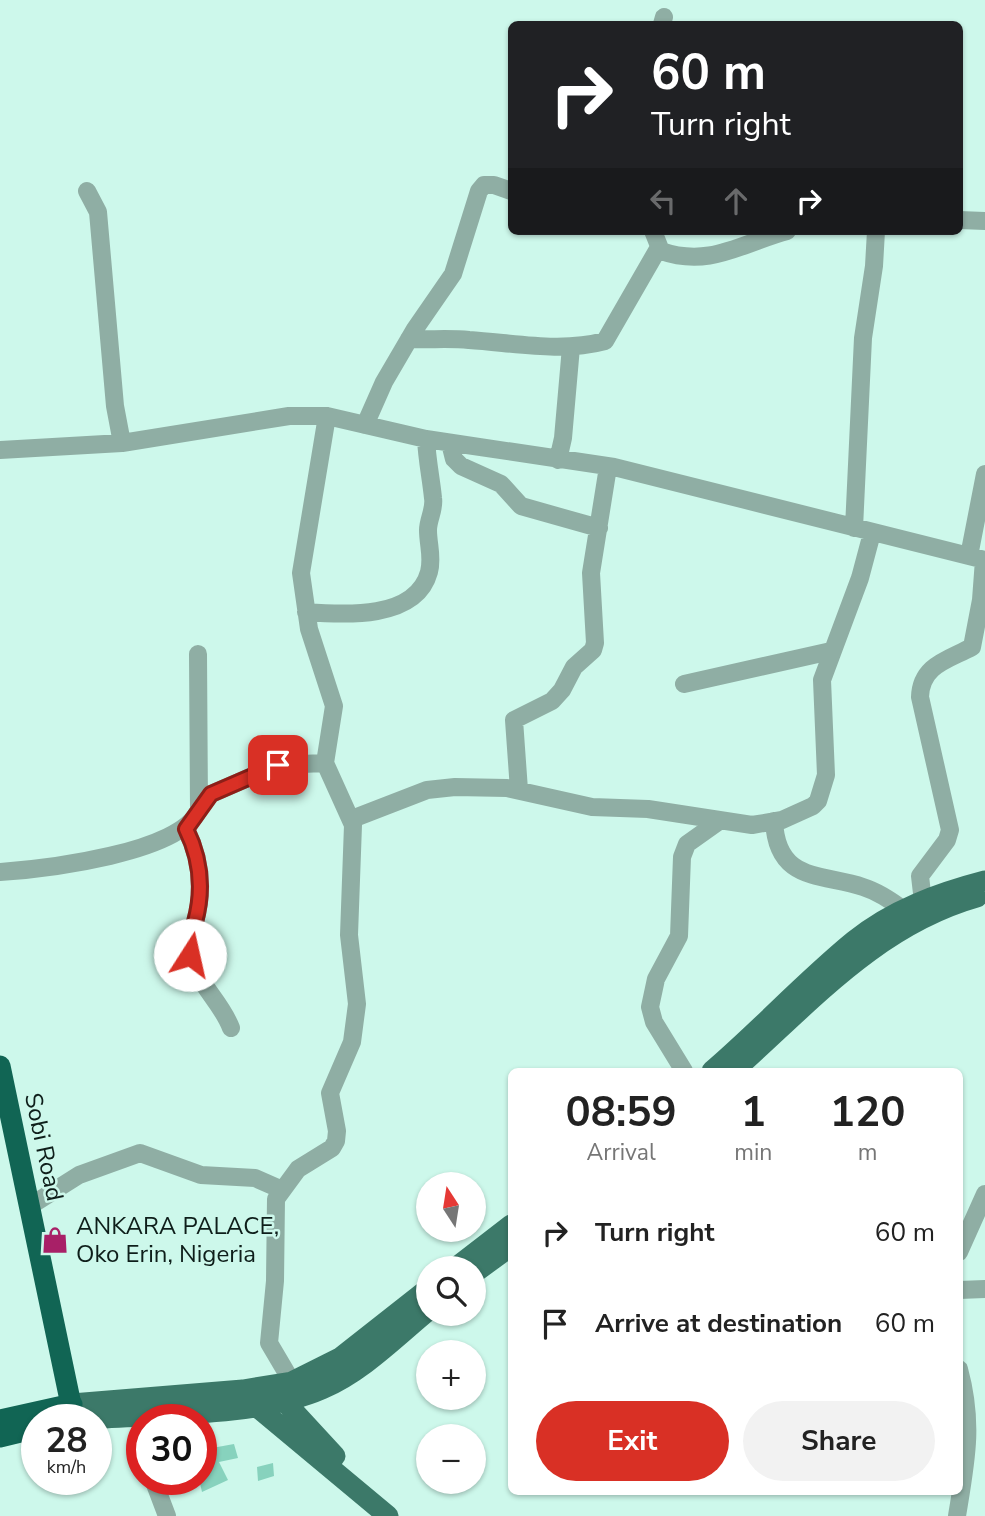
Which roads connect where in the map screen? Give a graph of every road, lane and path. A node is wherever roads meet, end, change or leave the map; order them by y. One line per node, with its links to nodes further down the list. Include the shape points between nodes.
1 (508, 190): 8 (street, via 484,185 479,191 453,274)
2 (87, 191): 13 (street, via 99,212)
3 (963, 220): 4 (street)
4 (985, 221)
5 (776, 235): 7 (street, via 726,254 671,255)
6 (876, 235): 20 (street, via 863,338)
7 (655, 240): 9 (street, via 612,333 605,341)
8 (409, 339): 9 (street); 11 (street)
9 (571, 347): 16 (street)
10 (327, 416): 11 (street); 13 (street, via 289,416); 23 (street, via 301,573)
11 (365, 425): 12 (street)
12 (426, 439): 14 (street); 23 (street, via 433,505 427,528 432,555 422,588 405,604 366,612)
13 (122, 443): 15 (street)
14 (450, 443): 16 (street); 19 (street, via 461,466 501,484 522,506)
15 (0, 450)
16 (558, 460): 17 (street)
17 (608, 467): 19 (street); 20 (street)
18 (985, 474): 22 (street)
19 (599, 528): 28 (street, via 591,573 593,650 574,667 552,701 514,720)
20 (854, 528): 21 (street)
21 (872, 533): 22 (street); 24 (street)
22 (979, 559): 37 (street, via 982,600 972,647 933,666 920,685 950,830 920,876)
23 (306, 612): 27 (street, via 334,706)
24 (831, 651): 26 (street); 31 (street, via 822,680 823,788 813,806)
25 (198, 654): 29 (street)
26 (684, 684)
27 (325, 763): 29 (street, via 278,765 211,794); 30 (street)
28 (519, 790): 30 (street, via 427,790); 32 (street, via 592,807 648,809)
29 (199, 809): 33 (street)
30 (352, 819): 43 (street, via 355,843 349,935 357,1021 330,1093 336,1141 298,1169)
31 (774, 821): 32 (street, via 752,825); 37 (street, via 778,845 800,872 861,886)
32 (718, 822): 40 (street, via 687,844 682,858 679,936 656,979 650,1007)
33 (186, 829): 34 (street, via 66,866); 38 (street, via 200,867 190,955)
34 (0, 872)
35 (985, 881): 37 (main road, via 940,893)
36 (985, 895): 42 (main road, via 909,923 875,945)
37 (914, 906): 41 (main road, via 856,940)
38 (231, 1028)
39 (0, 1066): 45 (highway, Sobi Road)
40 (682, 1068)
41 (715, 1068)
42 (737, 1068)
43 (281, 1189): 45 (street, via 255,1178 201,1175 141,1153 79,1175); 56 (street, via 276,1199 269,1343)
44 (985, 1194): 47 (street)
45 (30, 1206): 58 (highway, Sobi Road)
46 (508, 1227): 49 (main road)
47 (963, 1243)
48 (508, 1248): 50 (main road)
49 (471, 1256)
50 (486, 1264)
51 (985, 1289): 52 (street)
52 (963, 1290)
53 (416, 1298): 56 (main road, via 340,1358)
54 (416, 1321): 56 (main road, via 360,1367 323,1389)
55 (963, 1387): 65 (street, via 969,1441)
56 (282, 1391): 57 (main road); 70 (main road, via 361,1481)
57 (248, 1399): 59 (main road); 60 (main road); 69 (main road)
58 (75, 1404)
59 (217, 1405)
60 (112, 1411)
61 (21, 1418): 62 (highway)
62 (0, 1420)
63 (21, 1432): 64 (highway)
64 (0, 1437)
65 (963, 1478)
66 (159, 1495): 68 (street)
67 (960, 1495): 71 (street)
68 (167, 1516)
69 (388, 1516)
70 (406, 1516)
71 (957, 1516)

